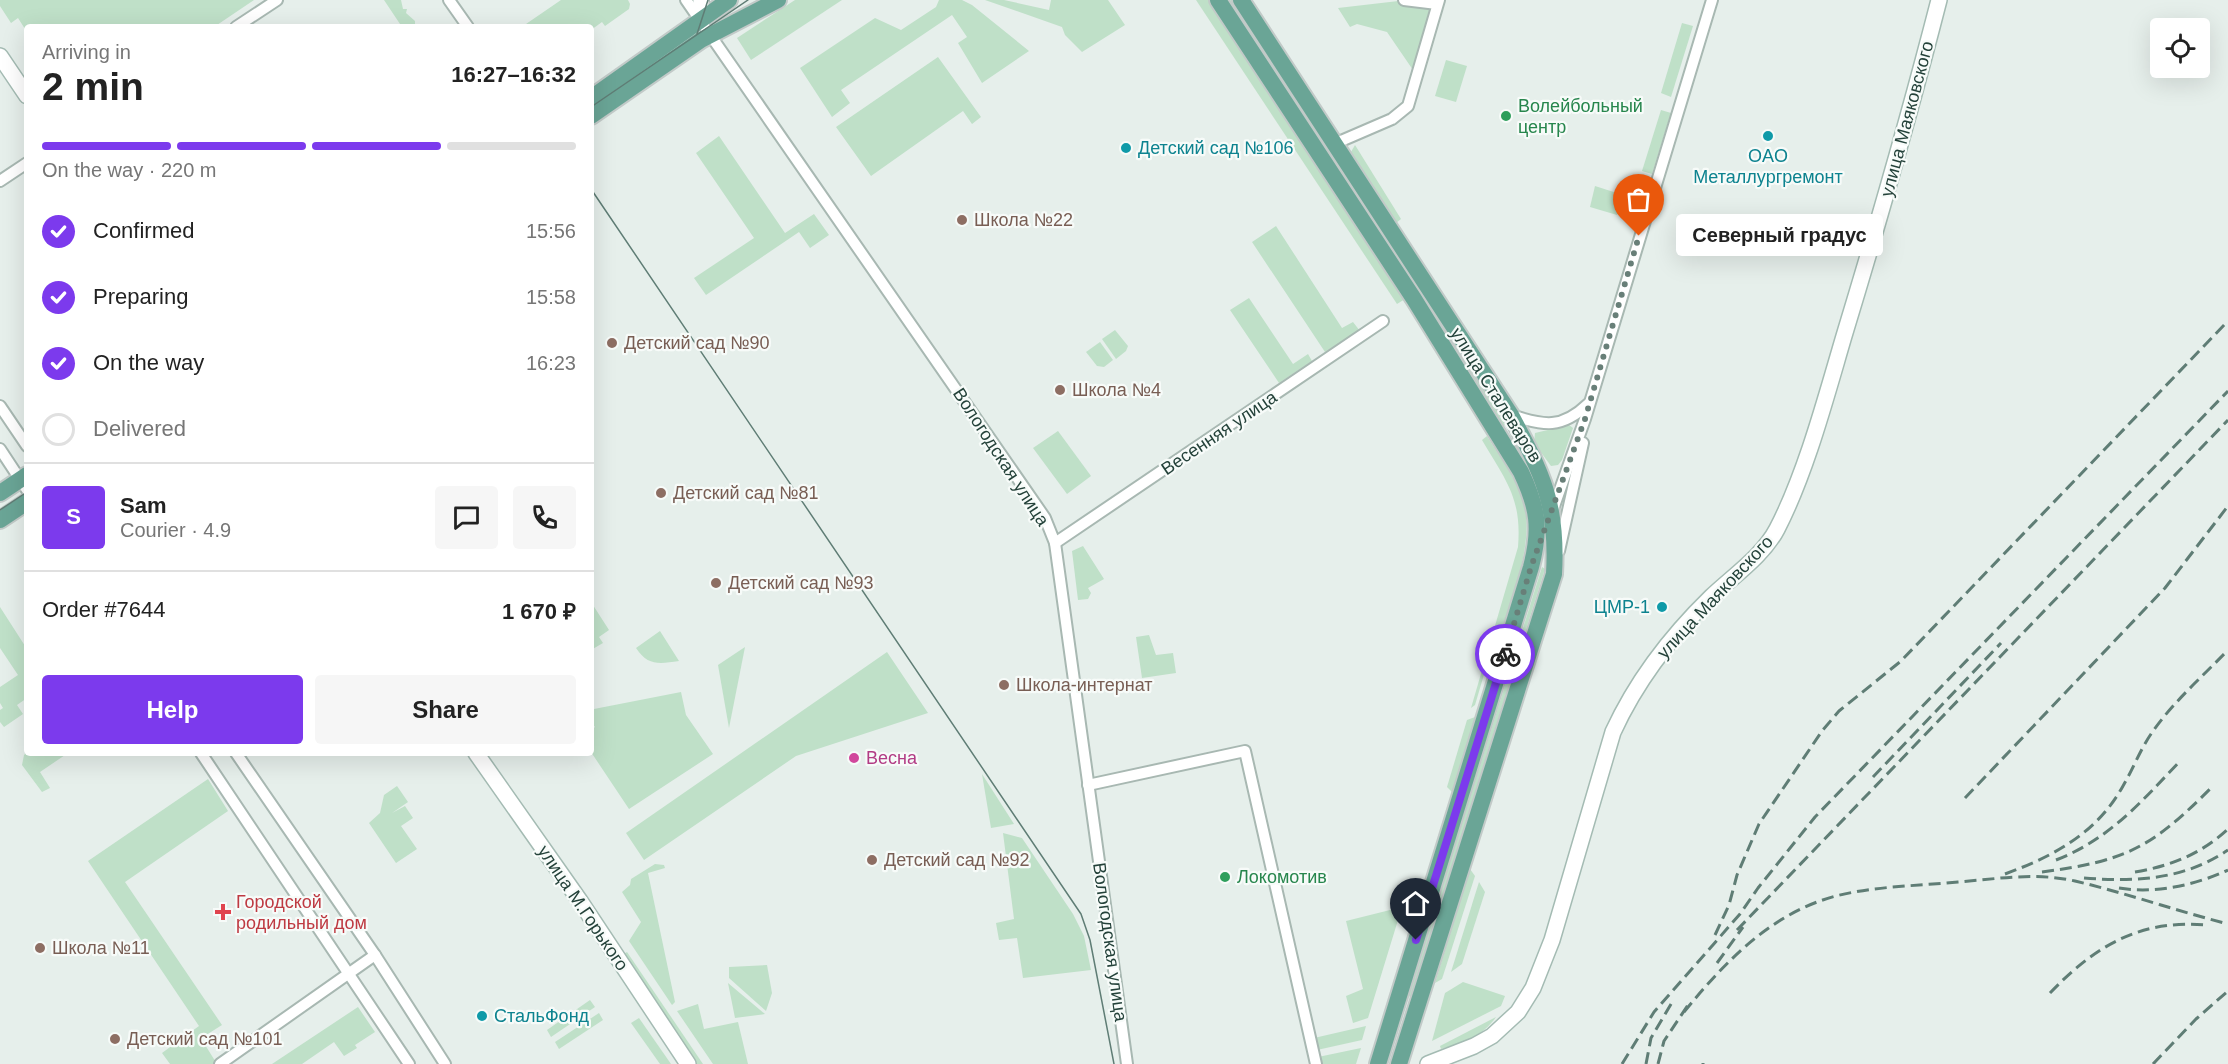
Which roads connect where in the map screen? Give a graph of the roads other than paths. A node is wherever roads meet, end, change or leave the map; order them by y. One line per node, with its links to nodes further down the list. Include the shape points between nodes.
1 (277, 0): 15 (street)
2 (449, 0): 16 (street)
3 (686, 0): 14 (street, Вологодская улица)
4 (729, 0): 14 (main road)
5 (736, 0): 13 (main road, via 740,10)
6 (778, 0): 13 (main road)
7 (1218, 0): 37 (main road, улица Сталеваров, via 1414,299 1521,472 1538,527)
8 (1242, 0): 21 (main road, улица Сталеваров)
9 (1404, 0): 12 (street)
10 (1712, 0): 25 (street)
11 (1939, 0): 53 (main road, улица Маяковского, via 1906,129 1838,355 1777,530 1760,552 1691,618 1628,699 1613,732 1544,964 1518,1012 1492,1036)
12 (1438, 2): 21 (street, via 1408,106 1392,119)
13 (752, 15): 14 (main road)
14 (707, 20): 19 (main road); 20 (main road); 36 (street, Вологодская улица, via 1045,518)
15 (241, 24)
16 (466, 24)
17 (0, 56): 18 (main road)
18 (24, 92)
19 (594, 96)
20 (594, 114)
21 (1334, 144): 27 (main road, улица Сталеваров)
22 (24, 165): 23 (street)
23 (0, 181)
24 (1383, 321): 36 (street, Весенняя улица)
25 (1590, 401): 27 (street, via 1577,414 1558,423 1540,424); 34 (street); 38 (street)
26 (0, 406): 28 (street)
27 (1511, 415): 34 (main road, улица Сталеваров, via 1537,463)
28 (24, 442)
29 (0, 449): 30 (street)
30 (24, 481)
31 (24, 482): 32 (main road)
32 (0, 493)
33 (24, 504): 35 (main road)
34 (1552, 510): 37 (street); 38 (main road, улица Сталеваров)
35 (0, 520)
36 (1055, 543): 42 (street, Вологодская улица)
37 (1531, 567): 51 (main road, улица Сталеваров)
38 (1554, 574): 52 (main road, улица Сталеваров)
39 (203, 756): 44 (street)
40 (238, 756): 43 (street)
41 (478, 756): 48 (main road, улица М.Горького)
42 (1088, 785): 49 (street, Вологодская улица); 50 (street, via 1245,751)
43 (375, 955): 44 (street); 47 (street)
44 (349, 973): 45 (street); 46 (street)
45 (220, 1064)
46 (409, 1064)
47 (445, 1064)
48 (688, 1064)
49 (1127, 1064)
50 (1316, 1064)
51 (1378, 1064)
52 (1399, 1064)
53 (1428, 1064)

